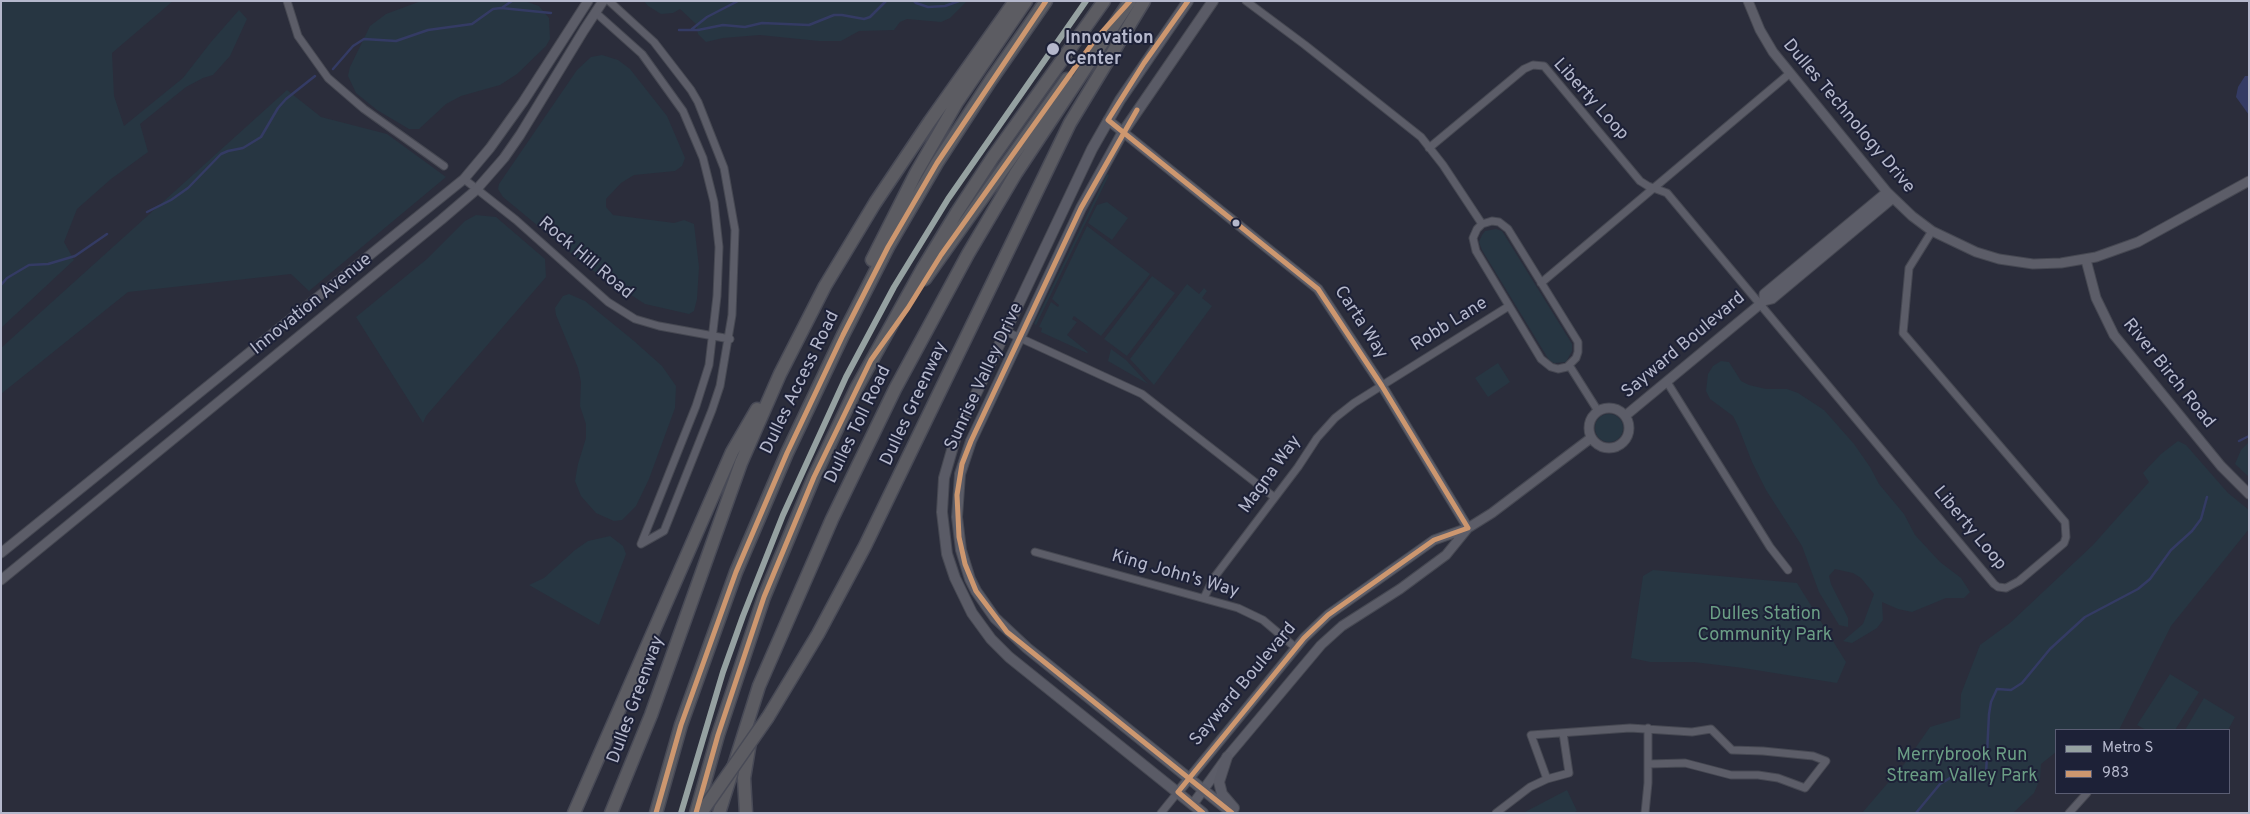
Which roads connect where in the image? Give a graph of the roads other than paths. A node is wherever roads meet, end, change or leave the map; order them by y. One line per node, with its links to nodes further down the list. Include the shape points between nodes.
1 (287, 1): 20 (street, via 298,36 328,78)
2 (603, 1): 15 (street, Innovation Avenue)
3 (609, 1): 34 (street, via 654,42 691,90 724,168 735,230)
4 (1015, 1): 38 (highway, via 875,202 825,286)
5 (1026, 1): 43 (highway, via 962,93 916,173 819,367)
6 (1046, 1): 43 (highway, Dulles Access Road, via 963,122 907,213)
7 (1104, 1): 36 (highway, via 970,192)
8 (1144, 1): 70 (highway, Dulles Greenway, bridge, via 1070,123 1040,181 883,511 818,634 768,717)
9 (1188, 1): 17 (main road, Sunrise Valley Drive)
10 (1213, 1): 18 (main road, Sunrise Valley Drive)
11 (1246, 1): 19 (street, via 1399,119)
12 (1748, 1): 16 (street, Dulles Technology Drive, via 1766,42)
13 (584, 2): 15 (street, Innovation Avenue); 21 (street, Innovation Avenue, via 523,102)
14 (1129, 2): 36 (highway, via 1094,41 941,255); 53 (highway, Dulles Toll Road, via 1016,173 949,288 860,458)
15 (595, 12): 23 (street, Innovation Avenue, via 520,135); 33 (street, Innovation Avenue, via 642,54 658,74 683,111 703,158 714,202 719,247)
16 (1789, 74): 24 (street); 25 (street, Dulles Technology Drive)
17 (1108, 120): 18 (street, Carta Way); 32 (main road, Sunrise Valley Drive)
18 (1123, 132): 35 (main road, Sunrise Valley Drive, via 1081,208); 40 (street, Carta Way, via 1318,289)
19 (1429, 148): 24 (street, Liberty Loop, via 1524,69 1539,65 1548,70 1640,180); 26 (street)
20 (444, 166)
21 (464, 179): 23 (street, Rock Hill Road); 49 (street, Innovation Avenue)
22 (2249, 181): 28 (street, Dulles Technology Drive, via 2138,242)
23 (476, 190): 33 (street, Rock Hill Road, via 516,220 608,302 635,319); 51 (street, Innovation Avenue)
24 (1652, 190): 29 (street); 30 (street, Liberty Loop, via 1667,193)
25 (1890, 195): 27 (street, Dulles Technology Drive); 30 (street, Sayward Boulevard, via 1772,299)
26 (1482, 224): 29 (street, via 1492,221 1505,226); 31 (street, via 1473,244)
27 (1932, 231): 28 (street, Dulles Technology Drive, via 1966,248 2005,260 2046,264); 30 (street, Liberty Loop, via 1909,268 1903,333 2065,522 2064,543 2006,588 1994,584)
28 (2086, 260): 45 (street, River Birch Road, via 2096,298 2114,335 2221,466)
29 (1541, 282): 37 (street, via 1578,342 1578,352)
30 (1762, 302): 39 (street, Sayward Boulevard)
31 (1509, 306): 37 (street, via 1545,364 1558,369); 40 (street, Robb Lane)
32 (1005, 331): 35 (street); 62 (main road, Sunrise Valley Drive, via 956,436 944,478 943,532 954,578 972,613 1000,648)
33 (713, 336): 34 (street, Rock Hill Road); 34 (street, Innovation Avenue, via 696,406 641,544 664,531 712,410)
34 (730, 338)
35 (1019, 338): 46 (street, via 1142,394); 59 (main road, Sunrise Valley Drive, via 971,441 960,474 957,517 961,550 970,579 985,605 1008,632)
36 (871, 360): 69 (highway, via 818,470 767,589)
37 (1569, 365): 41 (street)
38 (780, 374): 66 (highway, via 736,446); 67 (highway, Dulles Greenway, via 729,494 648,723)
39 (1667, 382): 42 (street, Sayward Boulevard); 50 (street, via 1770,547)
40 (1382, 386): 46 (street, Magna Way, via 1335,418); 47 (street, Carta Way)
41 (1598, 411): 42 (street, Sayward Boulevard, via 1615,409); 44 (street, via 1590,420)
42 (1625, 416): 44 (street, Sayward Boulevard, via 1628,435 1620,445 1601,447)
43 (801, 422): 68 (highway, Dulles Access Road, via 721,611 681,725)
44 (1591, 438): 47 (street, Sayward Boulevard)
45 (2249, 494)
46 (1274, 497): 52 (street, Magna Way, via 1213,579)
47 (1468, 528): 54 (street, Sayward Boulevard, via 1434,540 1328,615); 57 (street, Sayward Boulevard, via 1446,555 1332,635)
48 (1035, 552): 52 (street, King John's Way)
49 (1, 553)
50 (1788, 570)
51 (1, 580)
52 (1204, 598): 54 (street, King John's Way, via 1251,613)
53 (780, 639): 71 (highway, Dulles Toll Road, via 759,686); 72 (highway, via 745,766)
54 (1296, 648): 59 (street, Sayward Boulevard)
55 (1648, 728): 56 (street); 58 (street); 58 (street, via 1692,732 1711,729 1732,750 1812,756 1826,761 1805,788 1778,778 1731,775 1685,762)
56 (1563, 732): 60 (street, via 1569,772); 60 (street, via 1531,735)
57 (1227, 757): 61 (street, Sayward Boulevard); 76 (main road, via 1220,776 1220,789)
58 (1648, 764): 78 (street)
59 (1188, 777): 61 (main road, Sunrise Valley Drive); 62 (street, Sayward Boulevard)
60 (1547, 779): 77 (street, via 1512,799)
61 (1203, 789): 64 (street, Sayward Boulevard); 75 (main road, Sunrise Valley Drive)
62 (1178, 792): 64 (main road, Sunrise Valley Drive); 73 (street)
63 (2087, 794): 65 (street)
64 (1190, 809): 74 (main road, Sunrise Valley Drive)
65 (2071, 812)
66 (574, 813)
67 (611, 813)
68 (656, 813)
69 (696, 813)
70 (700, 813)
71 (719, 813)
72 (746, 813)
73 (1161, 813)
74 (1203, 813)
75 (1232, 813)
76 (1238, 813)
77 (1496, 813)
78 (1644, 813)

